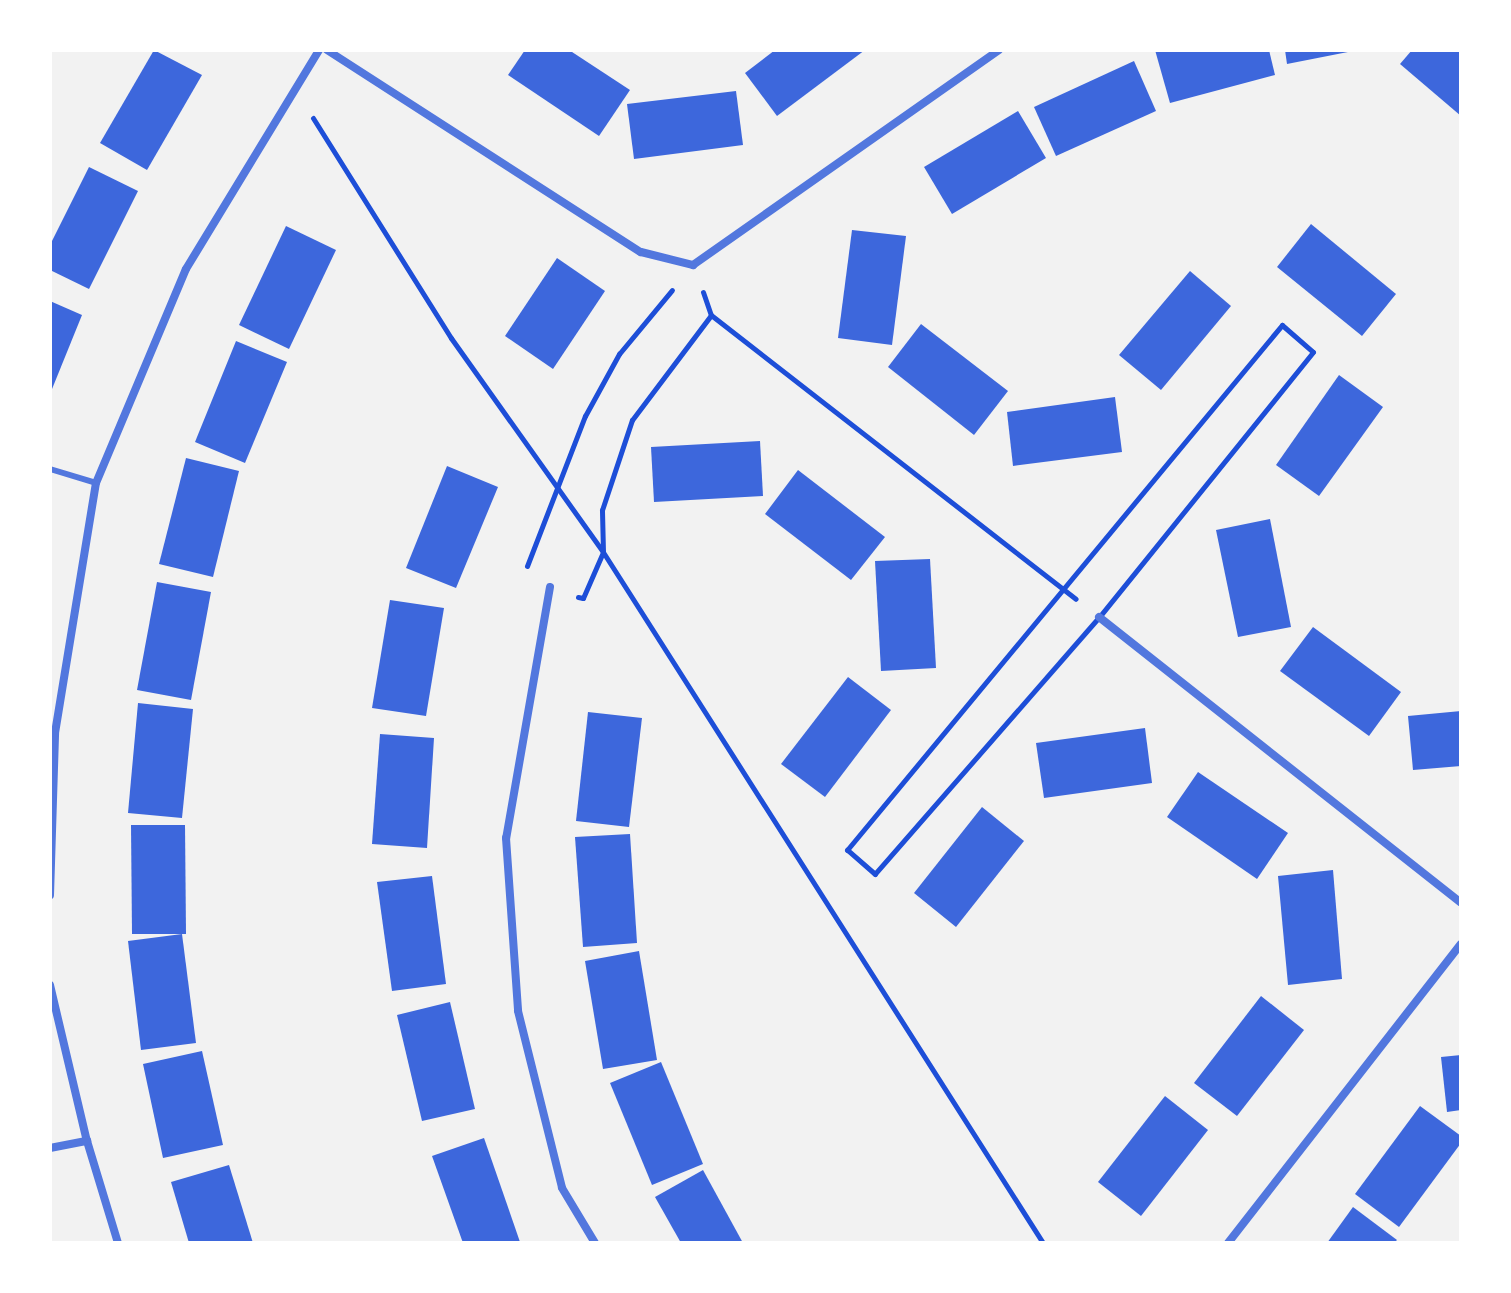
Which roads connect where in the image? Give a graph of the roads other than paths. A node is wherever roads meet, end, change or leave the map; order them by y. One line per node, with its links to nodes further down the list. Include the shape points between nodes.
1 (319, 50): 5 (street, via 186,269)
2 (327, 50): 3 (street, via 641,252 693,265)
3 (999, 50)
4 (50, 469): 5 (lane)
5 (96, 483): 8 (street, via 55,733)
6 (550, 587): 15 (street, via 506,838 518,1011 562,1188)
7 (1099, 617): 9 (street)
8 (50, 895)
9 (1461, 903)
10 (1461, 944): 16 (street)
11 (50, 985): 12 (street)
12 (87, 1141): 13 (street); 14 (street)
13 (50, 1148)
14 (118, 1243)
15 (595, 1243)
16 (1228, 1243)

